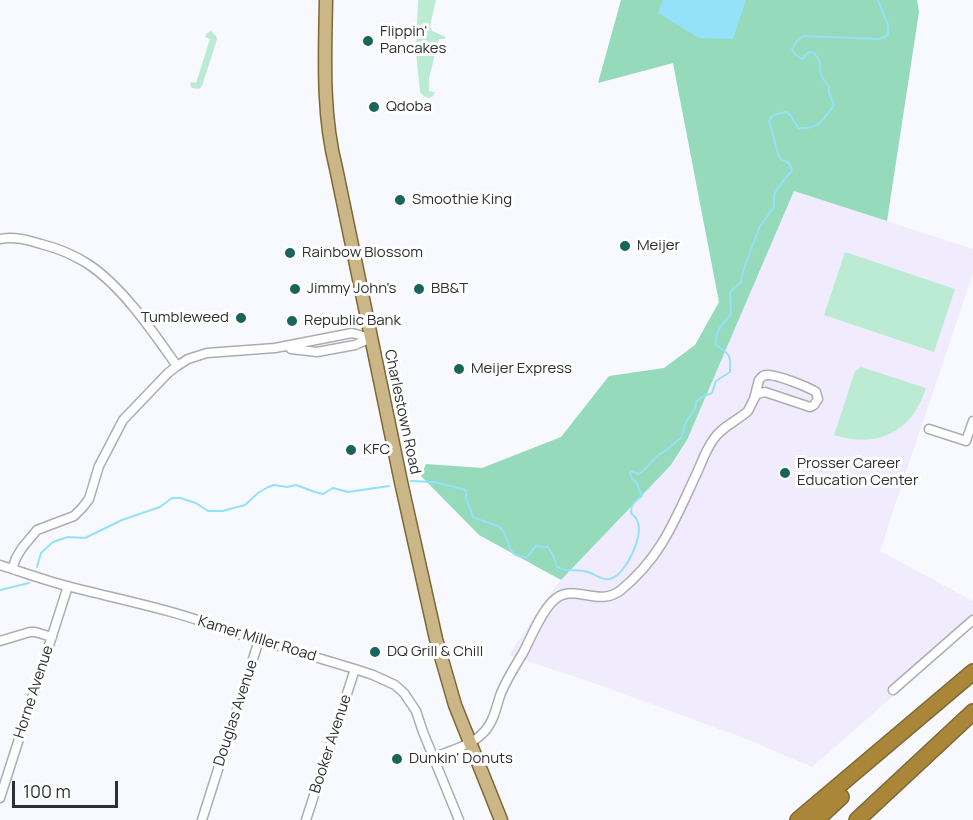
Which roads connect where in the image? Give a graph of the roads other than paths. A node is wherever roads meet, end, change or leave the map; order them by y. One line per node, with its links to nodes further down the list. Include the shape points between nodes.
1 (326, 0): 3 (main road, Charlestown Road, via 325,74 331,148)
2 (0, 239): 4 (street, via 45,245 88,264 125,298)
3 (371, 338): 4 (street, via 317,352 279,347 207,353); 19 (main road, Charlestown Road, via 436,639)
4 (177, 366): 9 (street, via 123,420 82,508 74,516 37,530)
5 (754, 399): 5 (street, via 765,392 807,407 818,399 813,390 768,375 759,380); 19 (street, via 748,411 714,438 664,542 646,566 609,596 577,593 555,599 509,676 492,720 482,735)
6 (973, 421): 7 (street, via 966,441)
7 (929, 429)
8 (0, 565): 9 (street, Kamer Miller Road)
9 (12, 569): 10 (street, Kamer Miller Road)
10 (68, 586): 12 (street, Horne Avenue); 13 (street, Kamer Miller Road, via 168,611)
11 (973, 620): 17 (street)
12 (52, 637): 14 (street, via 30,632); 21 (street, Horne Avenue)
13 (259, 640): 15 (street, Kamer Miller Road); 22 (street, Douglas Avenue)
14 (0, 641)
15 (355, 669): 20 (street, Kamer Miller Road, via 385,679 404,693 416,711); 23 (street, Booker Avenue)
16 (973, 674): 26 (highway); 27 (highway)
17 (893, 690)
18 (972, 713): 28 (highway); 29 (highway)
19 (469, 743): 20 (street); 25 (main road, Charlestown Road)
20 (433, 758): 24 (street, Kamer Miller Road)
21 (0, 798)
22 (202, 820)
23 (306, 820)
24 (459, 820)
25 (501, 820)
26 (798, 820)
27 (816, 820)
28 (857, 820)
29 (871, 820)

